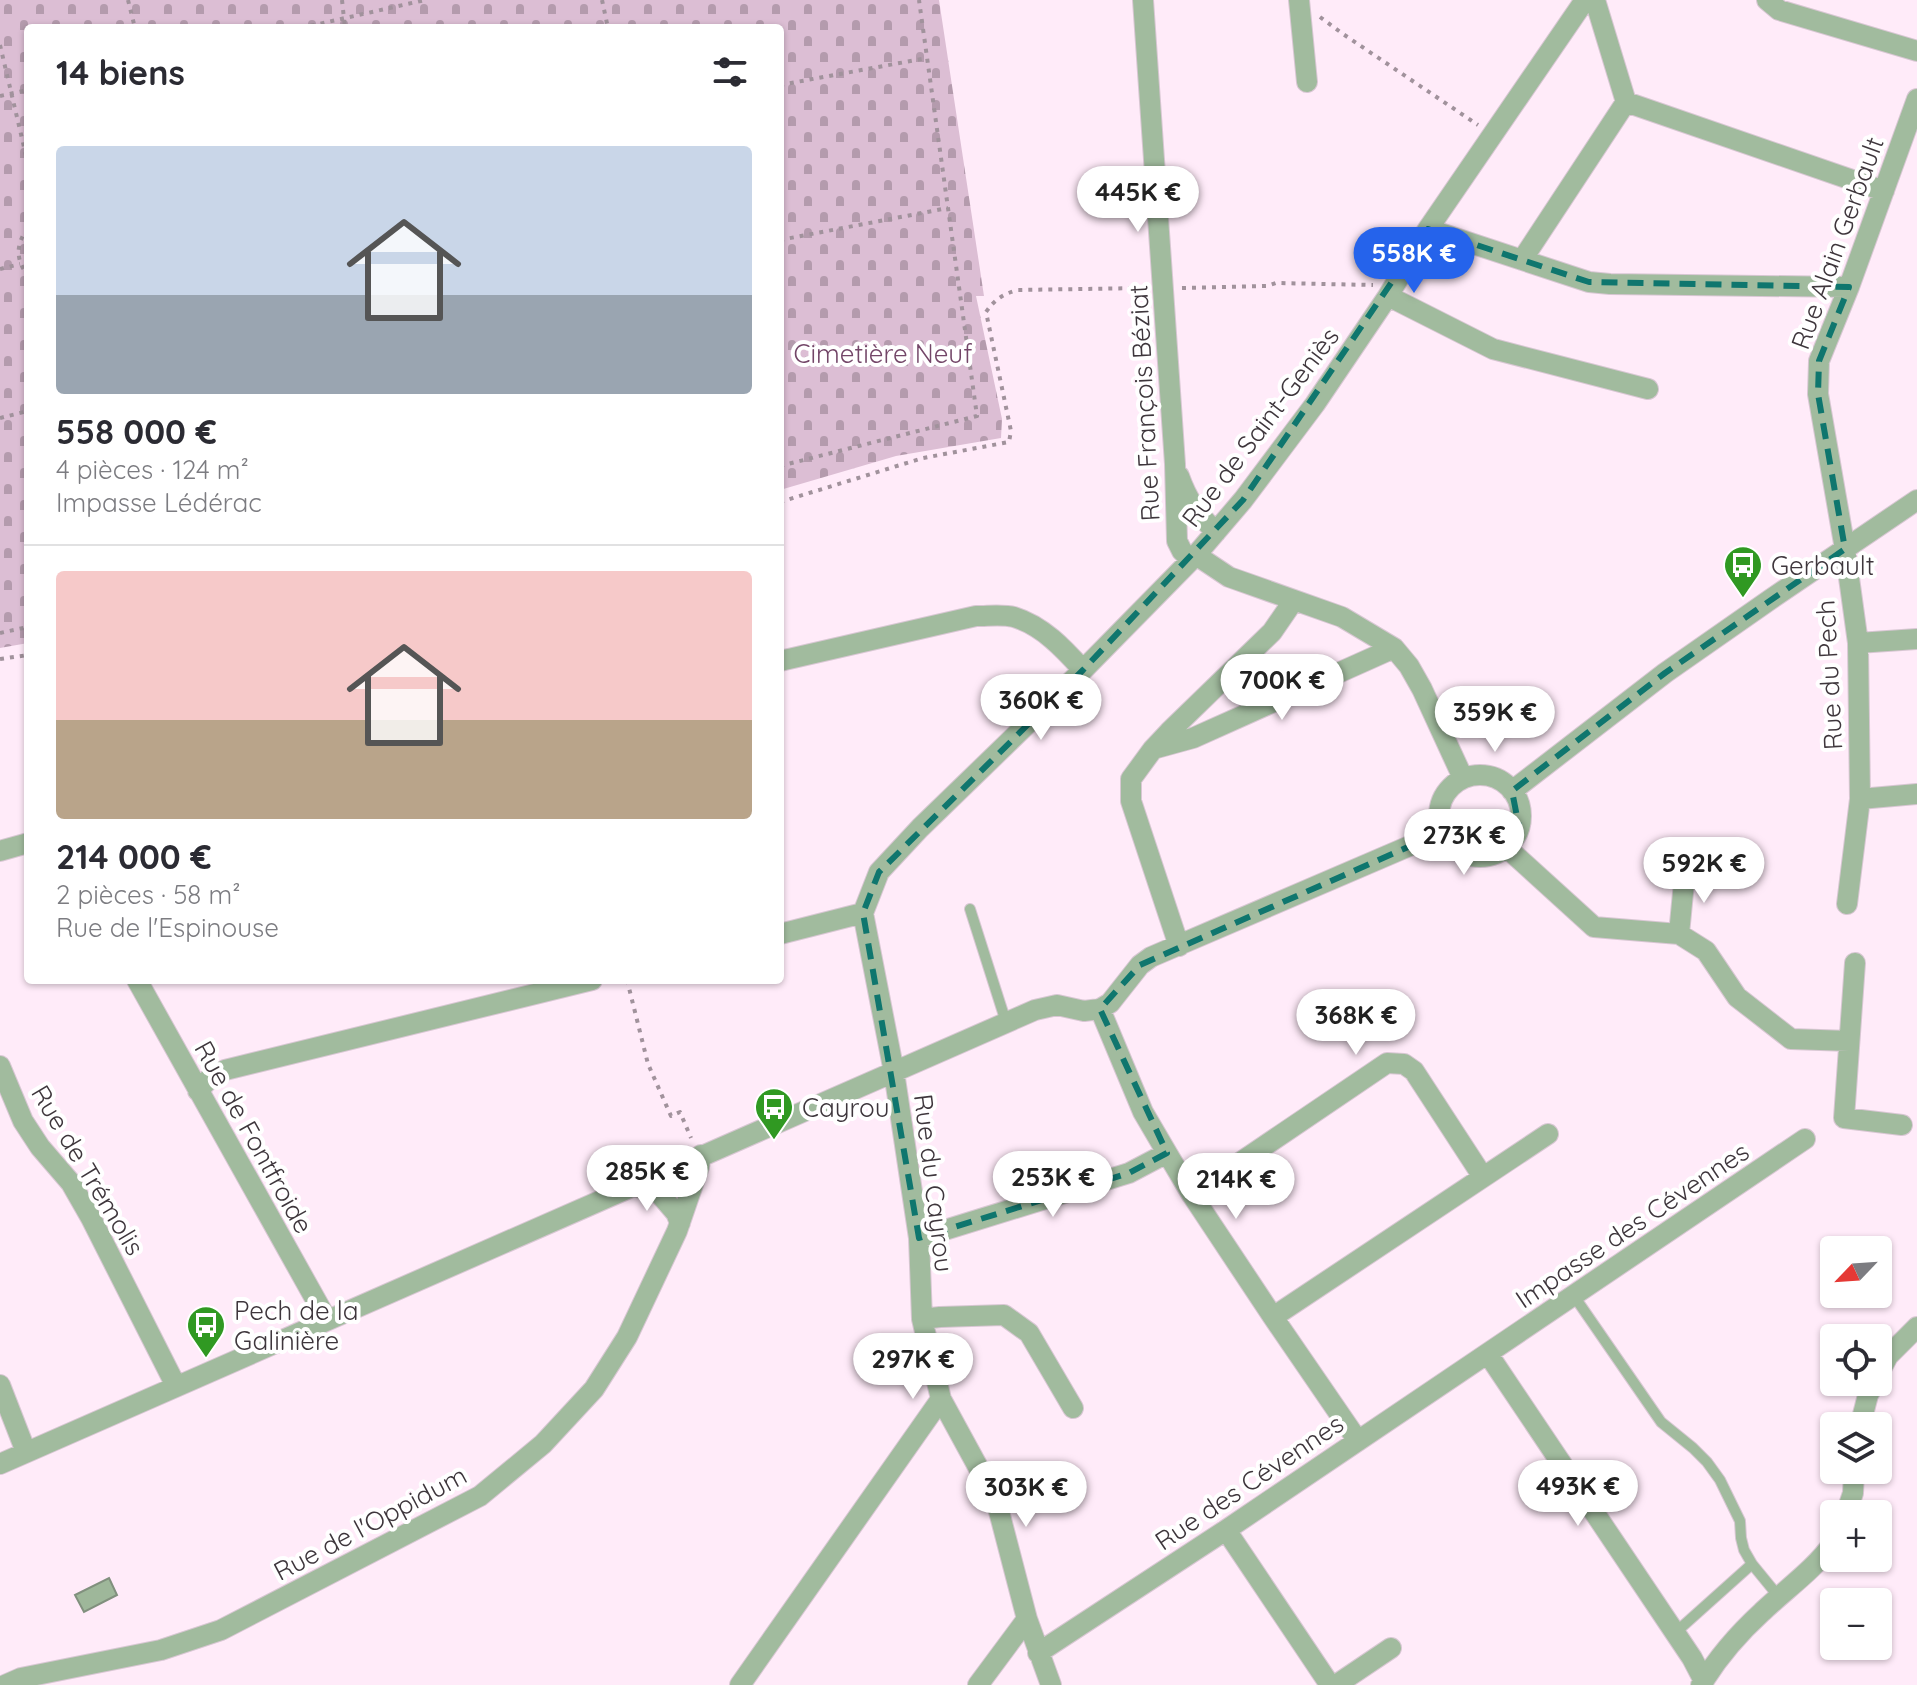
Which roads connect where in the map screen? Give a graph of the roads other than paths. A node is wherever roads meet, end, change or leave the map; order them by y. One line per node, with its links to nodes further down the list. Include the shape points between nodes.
1 (1143, 0): 16 (street, Rue François Béziat)
2 (1299, 0): 7 (street)
3 (1585, 0): 11 (street, Rue de Saint-Geniès)
4 (1595, 0): 9 (street)
5 (1767, 0): 6 (street, via 1779,10)
6 (1917, 51)
7 (1307, 82)
8 (1917, 99): 10 (street, Rue Alain Gerbault)
9 (1626, 102): 10 (street); 12 (street)
10 (1884, 191): 13 (street, Rue Alain Gerbault)
11 (1428, 229): 12 (street); 14 (street, Rue de Saint-Geniès)
12 (1522, 260): 13 (street, via 1610,284)
13 (1849, 287): 19 (street, Rue Alain Gerbault, via 1819,361 1818,394)
14 (1391, 292): 15 (street, via 1493,349); 18 (street, Rue de Saint-Geniès, via 1315,404)
15 (1648, 389)
16 (1175, 464): 18 (street, via 1196,512); 20 (street, Rue François Béziat, via 1177,541)
17 (1917, 500): 19 (street)
18 (1216, 532): 20 (street, Rue de Saint-Geniès)
19 (1845, 549): 23 (street, Rue du Pech); 29 (street, via 1665,673)
20 (1194, 557): 21 (street, via 1229,577); 26 (street, Rue de Saint-Geniès)
21 (1294, 600): 24 (street, via 1342,617); 27 (street, via 1272,632)
22 (1917, 639): 23 (street)
23 (1858, 643): 31 (street, Rue du Pech)
24 (1394, 648): 27 (street, via 1193,738); 28 (street, via 1422,689)
25 (784, 660): 26 (street, via 993,616 1012,617 1048,634)
26 (1083, 670): 39 (street, Rue de Saint-Geniès, via 879,872)
27 (1153, 749): 42 (street, via 1131,779 1131,801)
28 (1463, 778): 29 (street, via 1490,776); 32 (street, via 1452,785 1439,807)
29 (1512, 791): 34 (street, via 1521,814)
30 (1917, 794): 31 (street)
31 (1860, 799): 37 (street, Rue du Pech)
32 (1442, 832): 34 (street, via 1448,843 1470,856 1483,857); 42 (street)
33 (24, 844): 35 (street)
34 (1506, 847): 41 (street, via 1594,927)
35 (0, 851)
36 (1685, 872): 41 (street)
37 (1847, 904)
38 (970, 909): 47 (lane)
39 (863, 913): 40 (street); 50 (street, Rue du Cayrou)
40 (784, 933)
41 (1679, 934): 48 (street, via 1706,951 1737,997 1791,1039)
42 (1179, 946): 46 (street, via 1140,965)
43 (1855, 963): 48 (street)
44 (139, 984): 51 (street, Rue de Fontfroide)
45 (576, 984): 51 (street, via 225,1070)
46 (1100, 1009): 47 (street, via 1057,1005); 55 (street, via 1143,1112)
47 (1006, 1022): 50 (street)
48 (1849, 1041): 52 (street, via 1844,1118)
49 (0, 1066): 70 (street, Rue de Trémolis, via 23,1121 91,1218)
50 (894, 1072): 56 (street); 61 (street, Rue du Cayrou)
51 (198, 1091): 65 (street, Rue de Fontfroide)
52 (1902, 1125)
53 (1548, 1134): 57 (street)
54 (1805, 1139): 62 (street, Impasse des Cévennes)
55 (1167, 1153): 59 (street); 61 (street, via 1129,1173)
56 (700, 1155): 58 (street); 60 (street, Rue de l'Oppidum)
57 (1483, 1177): 59 (street, via 1414,1071 1387,1063); 63 (street)
58 (631, 1186): 60 (street, via 657,1191); 65 (street)
59 (1192, 1195): 63 (street)
60 (680, 1223): 85 (street, Rue de l'Oppidum, via 627,1337 594,1389 543,1444 480,1496 221,1630 161,1650)
61 (919, 1238): 64 (street, Rue du Cayrou)
62 (1574, 1296): 68 (street, Impasse des Cévennes); 78 (lane, via 1661,1422 1720,1480 1740,1521)
63 (1273, 1317): 73 (street)
64 (922, 1319): 71 (street, Rue du Cayrou); 72 (street, via 1004,1315 1029,1333)
65 (327, 1320): 70 (street)
66 (1917, 1327): 67 (street)
67 (1892, 1352)
68 (1488, 1354): 73 (street, Rue des Cévennes); 81 (street)
69 (0, 1385): 74 (street)
70 (176, 1386): 74 (street)
71 (941, 1399): 80 (street, Rue du Cayrou, via 996,1500); 86 (street)
72 (1073, 1408)
73 (1358, 1441): 76 (street, Rue des Cévennes)
74 (26, 1452): 75 (street)
75 (0, 1464)
76 (1226, 1530): 83 (street, Rue des Cévennes); 89 (street)
77 (1820, 1561): 79 (street)
78 (1752, 1564): 79 (lane); 81 (lane)
79 (1779, 1597): 84 (street, via 1721,1654)
80 (1027, 1619): 83 (street, Rue du Cayrou); 87 (street)
81 (1675, 1633): 84 (street)
82 (1391, 1648): 89 (street)
83 (1038, 1653): 88 (street, Rue du Cayrou)
84 (1702, 1683)
85 (5, 1685)
86 (740, 1685)
87 (978, 1685)
88 (1051, 1685)
89 (1333, 1685)

